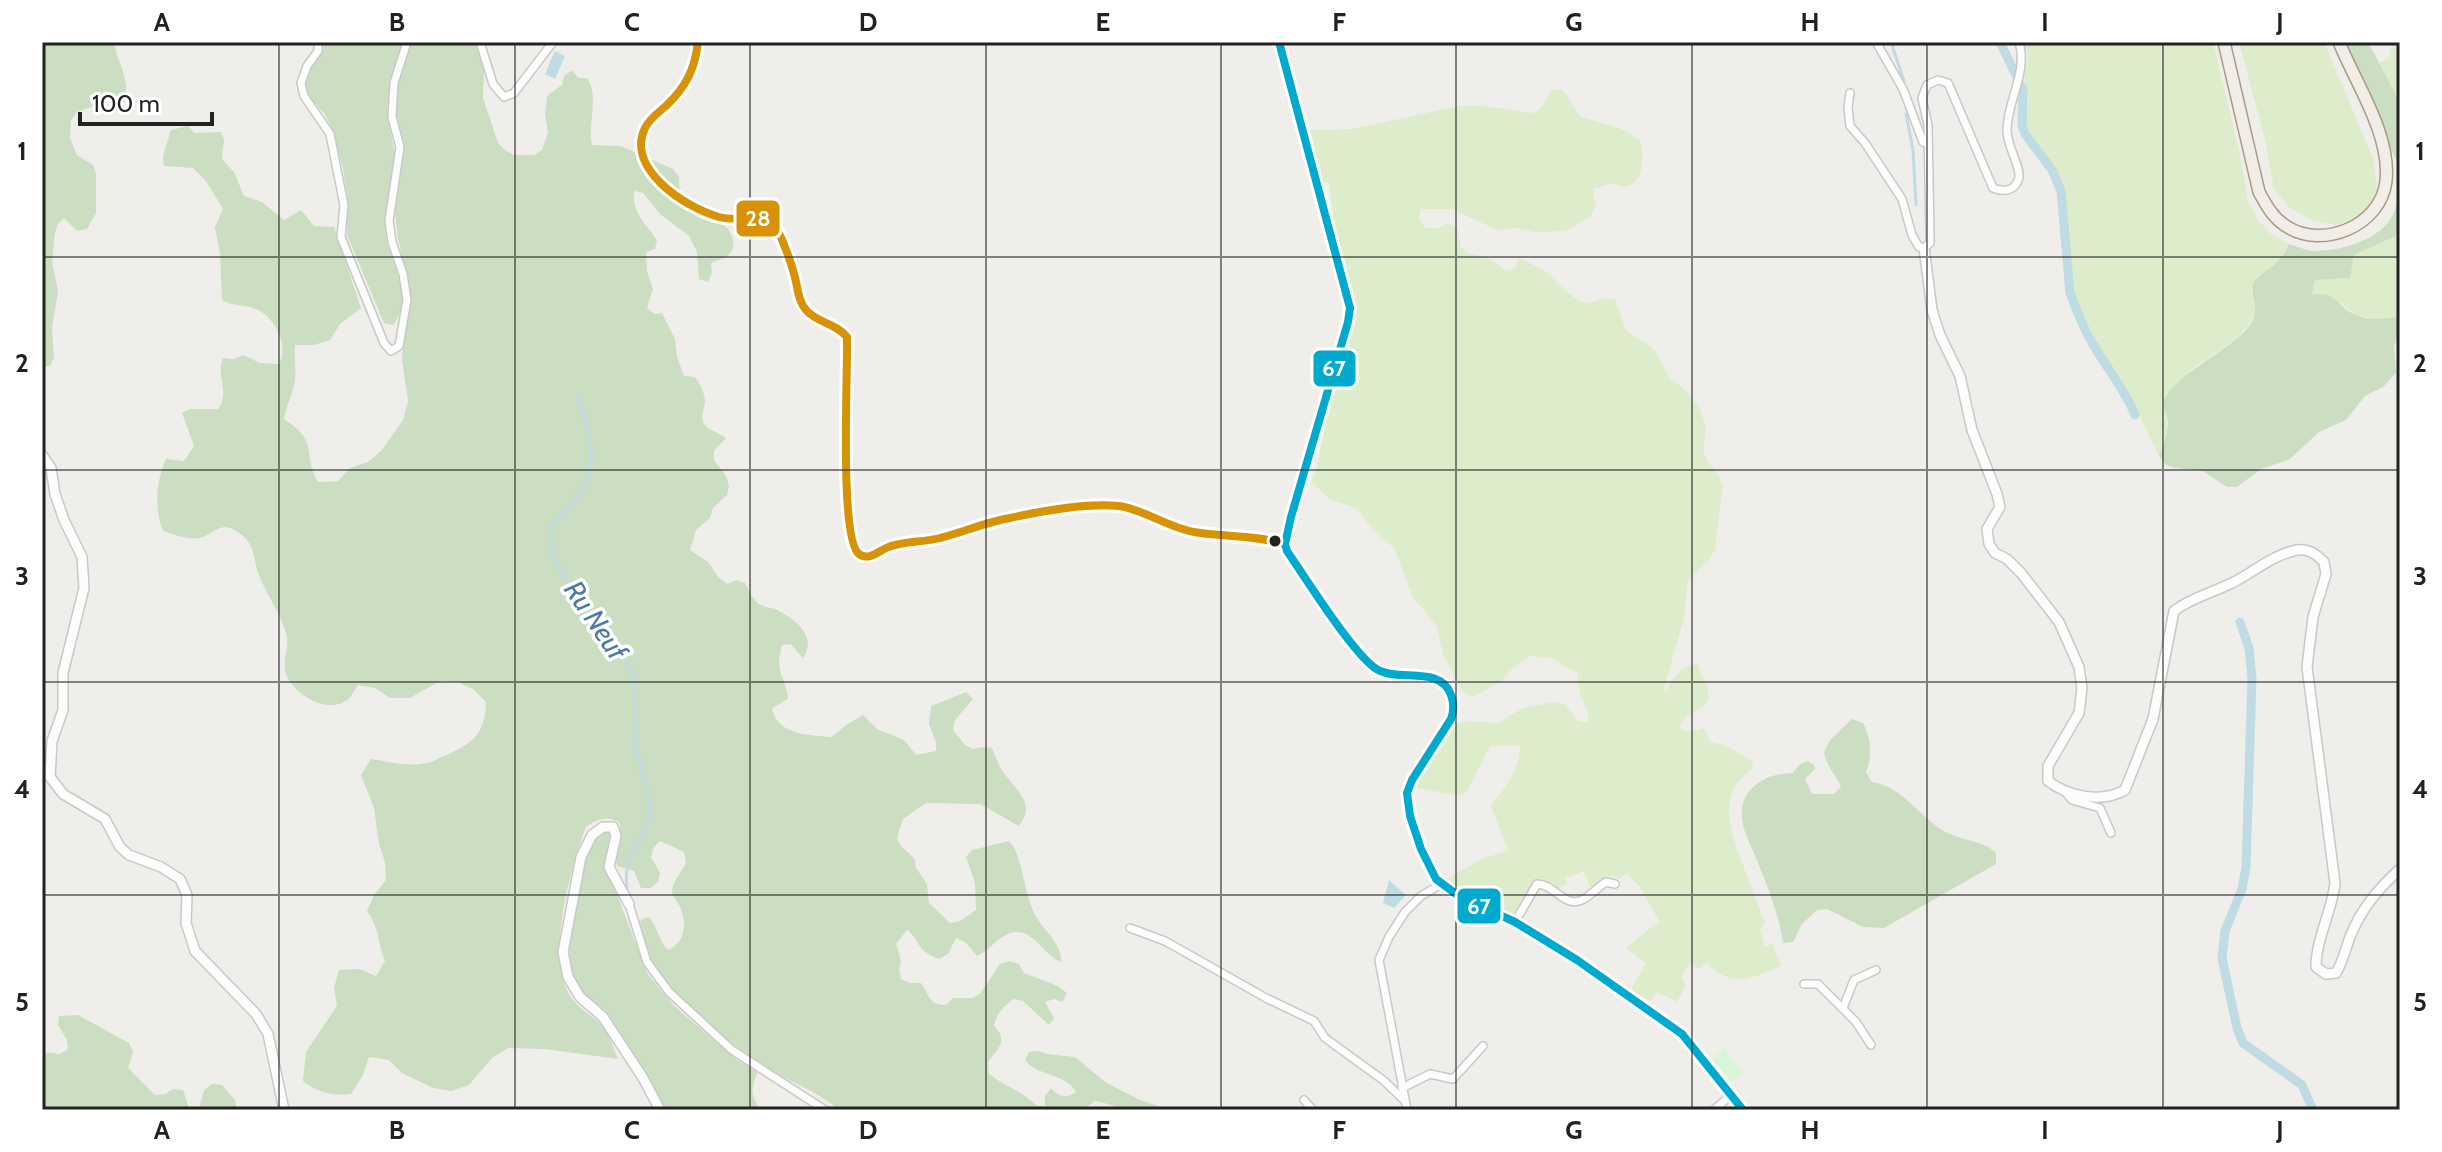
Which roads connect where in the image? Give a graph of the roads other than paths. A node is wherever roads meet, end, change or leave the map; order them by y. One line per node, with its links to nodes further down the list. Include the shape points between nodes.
1 (318, 42): 2 (street, via 301,83 304,96 330,134 344,205 341,237 391,351 399,346 407,300 389,221 400,147 392,117 394,83)
2 (407, 42)
3 (480, 42): 4 (street, via 493,84 504,97 514,93)
4 (553, 42)
5 (698, 42): 15 (street, via 688,82 650,120 642,136 646,162 659,182 687,203 719,217 773,221 807,311 847,337 846,494 856,552 870,556 899,543 942,538 1015,517 1121,506 1189,531)
6 (1279, 42): 15 (main road, via 1350,308)
7 (1876, 42): 12 (street)
8 (2019, 42): 12 (street, via 2023,63 2007,129 2019,178 2012,189 1993,188 1948,83 1938,80 1927,85 1922,98 1928,115)
9 (2224, 42): 10 (main road, via 2259,192 2286,227 2329,236 2368,217 2386,183 2376,119)
10 (2339, 42)
11 (1850, 93): 13 (street, via 1850,126 1891,181 1915,242)
12 (1927, 143): 13 (street, via 1930,243)
13 (1924, 248): 16 (street, via 1932,310 1960,376 1972,430 2000,507 1987,529 1989,544 2021,573 2059,622 2079,667 2079,713 2048,766 2048,781)
14 (42, 455): 33 (street, via 82,557 84,588 63,673 63,710 52,741 50,777 63,794 105,819 129,855 180,879 195,951 268,1034)
15 (1285, 544): 19 (main road, via 1360,655 1378,670 1430,676 1447,687 1454,706 1451,719 1407,793 1431,873)
16 (2065, 792): 17 (street, via 2072,800 2100,808); 18 (street, via 2111,798 2125,790 2153,719 2174,611 2271,560 2300,549 2314,552 2326,574 2313,617 2307,667 2335,883 2316,967 2336,973 2368,903)
17 (2111, 833)
18 (2400, 869)
19 (1441, 884): 22 (main road); 29 (street, via 1405,912 1379,960)
20 (1615, 884): 22 (street, via 1606,882 1575,903 1537,884)
21 (629, 904): 34 (street, via 609,867 613,827 603,827 592,835 581,857 563,952 568,977 580,997 603,1017); 35 (street, via 647,962 669,992 732,1050)
22 (1515, 922): 30 (main road, via 1682,1034)
23 (1130, 928): 32 (street, via 1165,941 1314,1021 1325,1038)
24 (1876, 970): 26 (street, via 1854,980)
25 (1804, 984): 26 (street, via 1818,984)
26 (1843, 1008): 27 (street)
27 (1871, 1045)
28 (1483, 1046): 29 (street, via 1453,1079 1430,1074)
29 (1402, 1088): 32 (street)
30 (1730, 1096): 38 (street); 39 (main road)
31 (1304, 1100): 36 (street)
32 (1405, 1101): 37 (street)
33 (284, 1110)
34 (660, 1110)
35 (825, 1110)
36 (1313, 1110)
37 (1407, 1110)
38 (1714, 1110)
39 (1743, 1110)

